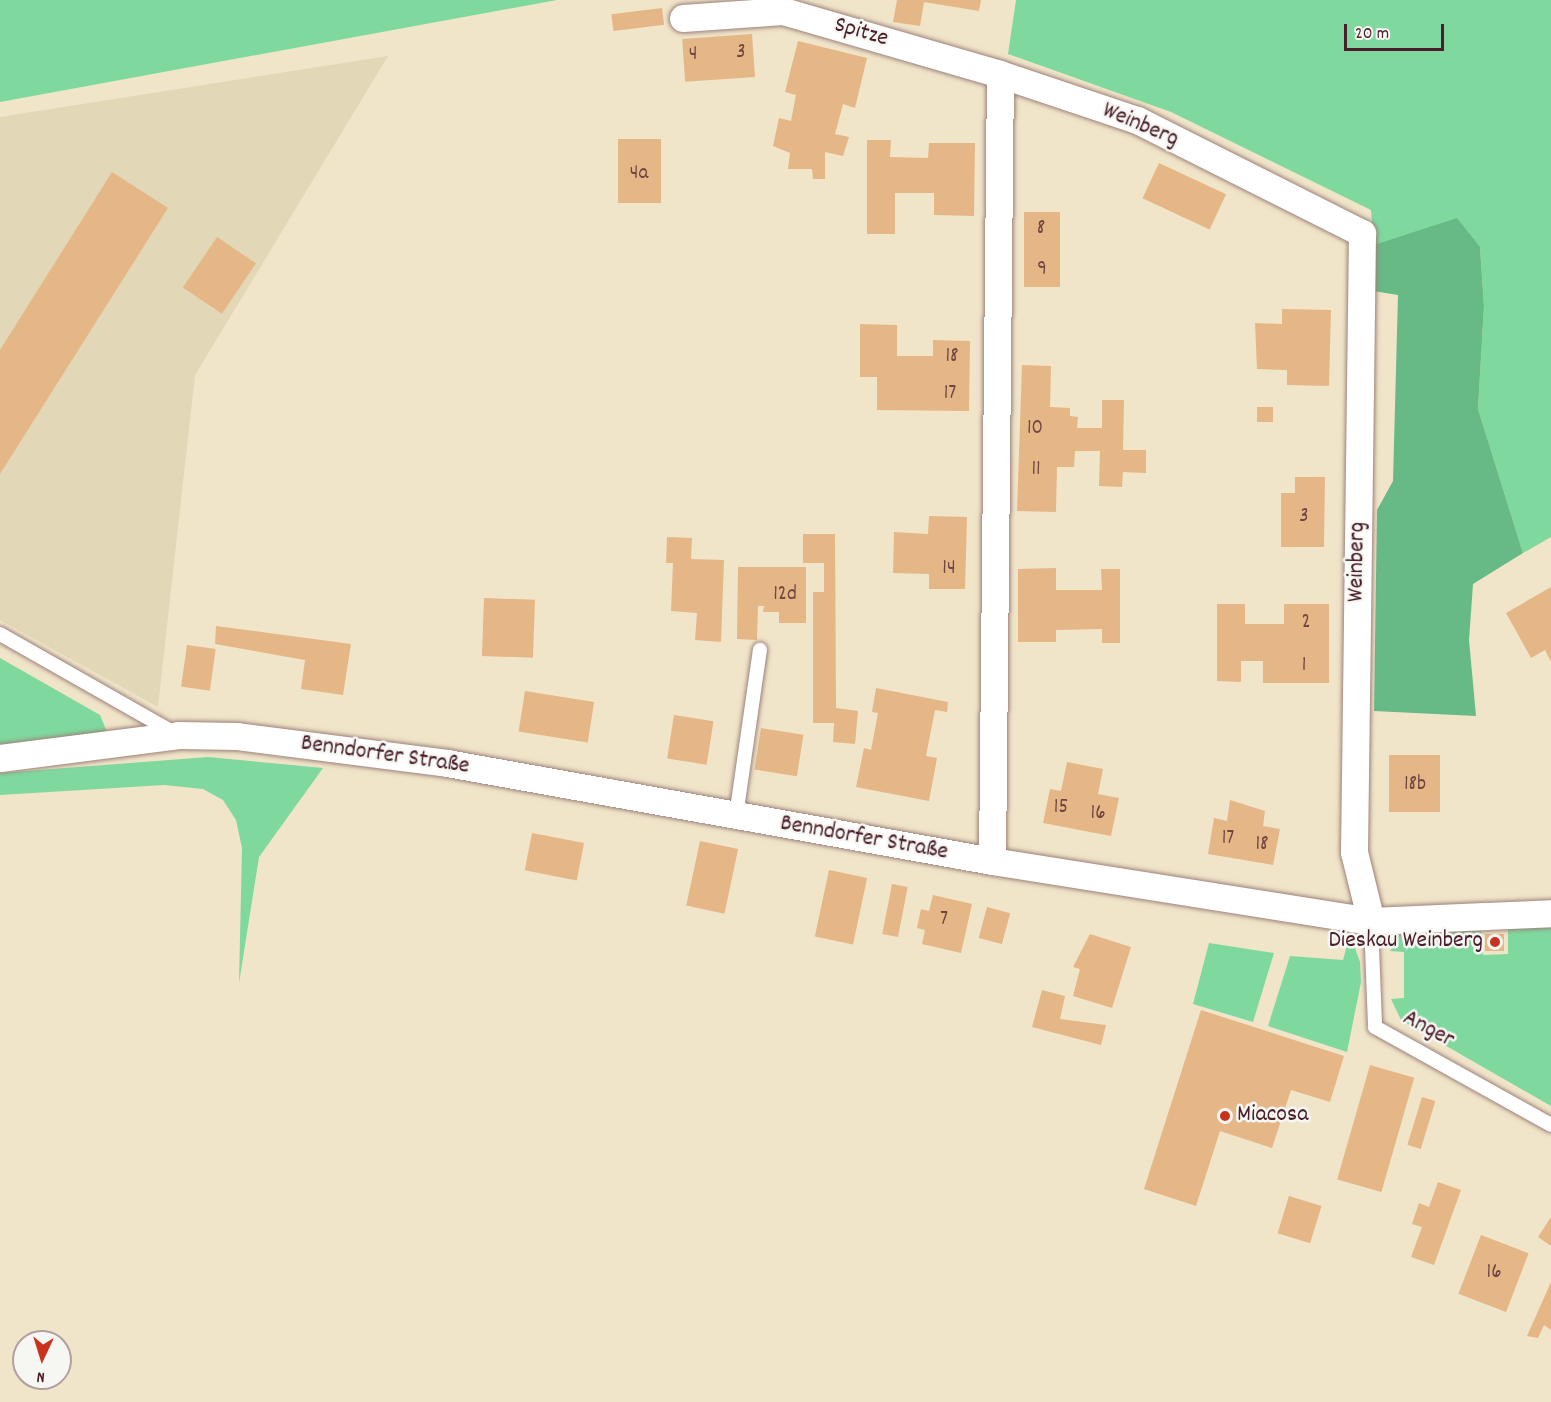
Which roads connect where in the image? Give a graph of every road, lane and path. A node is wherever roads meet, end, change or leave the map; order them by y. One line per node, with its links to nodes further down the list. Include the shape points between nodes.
1 (683, 18): 2 (street, Spitze, via 783,10)
2 (1000, 74): 8 (street); 10 (street, Weinberg, via 1137,120 1362,233 1354,852)
3 (0, 634): 5 (lane, Benndorfer Straße)
4 (760, 650): 7 (lane)
5 (179, 735): 6 (street, Benndorfer Straße); 7 (street, Benndorfer Straße, via 237,736 447,764)
6 (0, 758)
7 (736, 816): 8 (street, Benndorfer Straße)
8 (992, 861): 10 (street, Benndorfer Straße)
9 (1551, 913): 10 (street, Benndorfer Straße)
10 (1371, 921): 11 (lane, Anger, via 1375,1027)
11 (1551, 1125)

